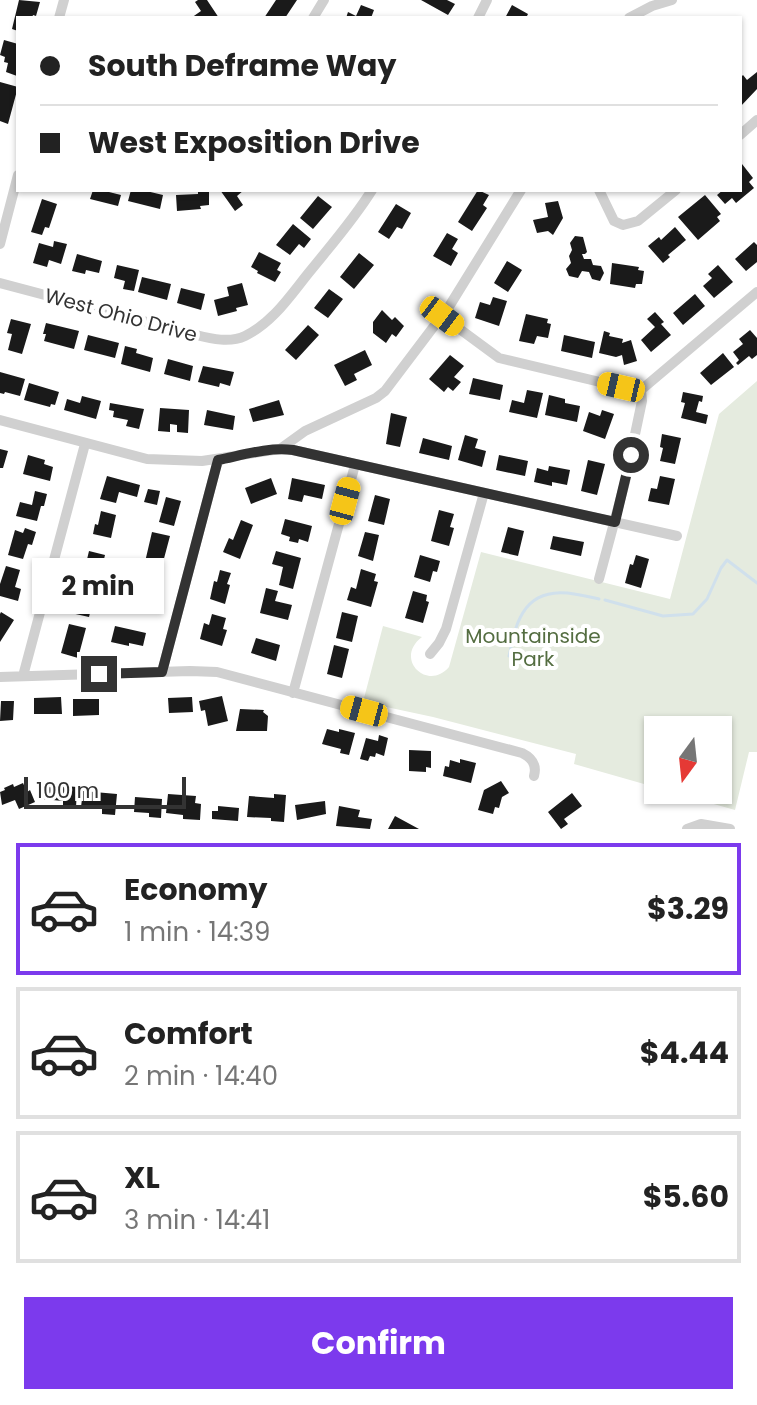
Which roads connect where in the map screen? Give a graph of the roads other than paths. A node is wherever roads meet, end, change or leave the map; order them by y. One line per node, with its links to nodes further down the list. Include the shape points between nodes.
1 (672, 0): 2 (street)
2 (633, 16)
3 (757, 120): 4 (street)
4 (742, 133)
5 (16, 183): 10 (street)
6 (371, 192): 11 (street, West Ohio Drive, via 283,305 243,337 196,335)
7 (520, 192): 13 (street)
8 (600, 192): 9 (street, via 614,221 623,225 638,221)
9 (674, 192)
10 (0, 244)
11 (0, 283)
12 (757, 292): 14 (street)
13 (442, 316): 14 (street, via 499,358); 17 (street, via 381,395 305,431)
14 (641, 390): 21 (street)
15 (0, 420): 16 (street)
16 (85, 444): 18 (street, via 147,459); 26 (street)
17 (280, 449): 18 (street); 19 (street)
18 (218, 460): 25 (street)
19 (355, 465): 20 (street); 28 (street)
20 (484, 493): 21 (street); 24 (street, via 446,629)
21 (615, 522): 22 (street); 23 (street)
22 (677, 536)
23 (599, 579)
24 (430, 654)
25 (162, 672): 26 (street); 28 (street, via 217,672)
26 (23, 676): 27 (street)
27 (0, 677)
28 (293, 693): 29 (street, via 522,753 533,761)
29 (534, 776)
30 (689, 828): 31 (street, via 707,824)
31 (730, 829)

